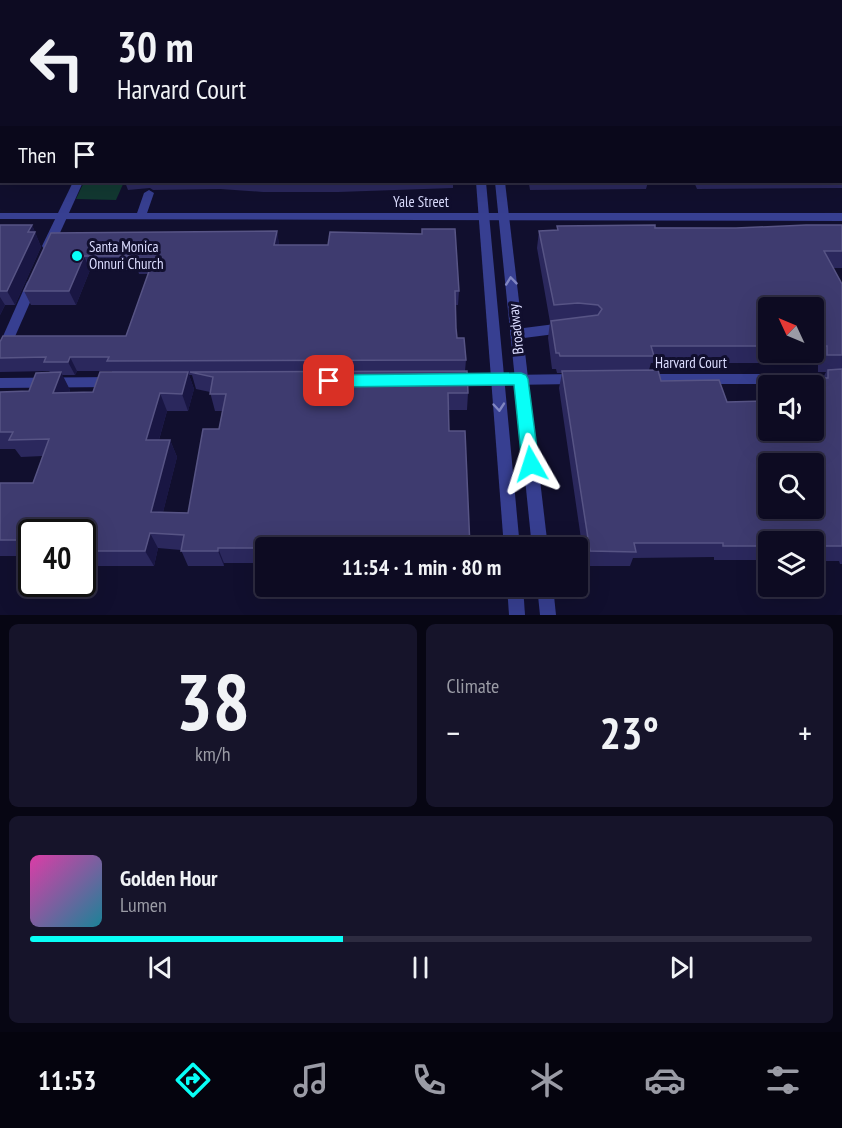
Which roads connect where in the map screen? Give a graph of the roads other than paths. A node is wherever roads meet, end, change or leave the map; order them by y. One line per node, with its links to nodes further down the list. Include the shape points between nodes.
1 (78, 183): 7 (street)
2 (481, 183): 9 (street, Broadway)
3 (500, 183): 5 (street, Broadway)
4 (149, 193): 8 (street)
5 (504, 215): 9 (street, Yale Street); 10 (street, Yale Street); 12 (street, Broadway, one-way to 5)
6 (0, 216): 7 (street, Yale Street)
7 (62, 216): 8 (street, Yale Street); 13 (street)
8 (141, 216): 9 (street, Yale Street)
9 (484, 217): 18 (street, Broadway)
10 (842, 217)
11 (574, 327): 12 (street)
12 (516, 334): 14 (street, Broadway)
13 (0, 357)
14 (521, 379): 15 (street); 18 (street); 23 (street, Broadway)
15 (593, 379)
16 (629, 379): 17 (street, Harvard Court)
17 (758, 379)
18 (497, 380): 19 (street); 22 (street, Broadway, one-way to 22)
19 (435, 381)
20 (129, 382): 21 (street)
21 (0, 383)
22 (511, 537)
23 (539, 537)
24 (516, 597): 26 (street)
25 (546, 597): 27 (street)
26 (517, 615)
27 (548, 615)

